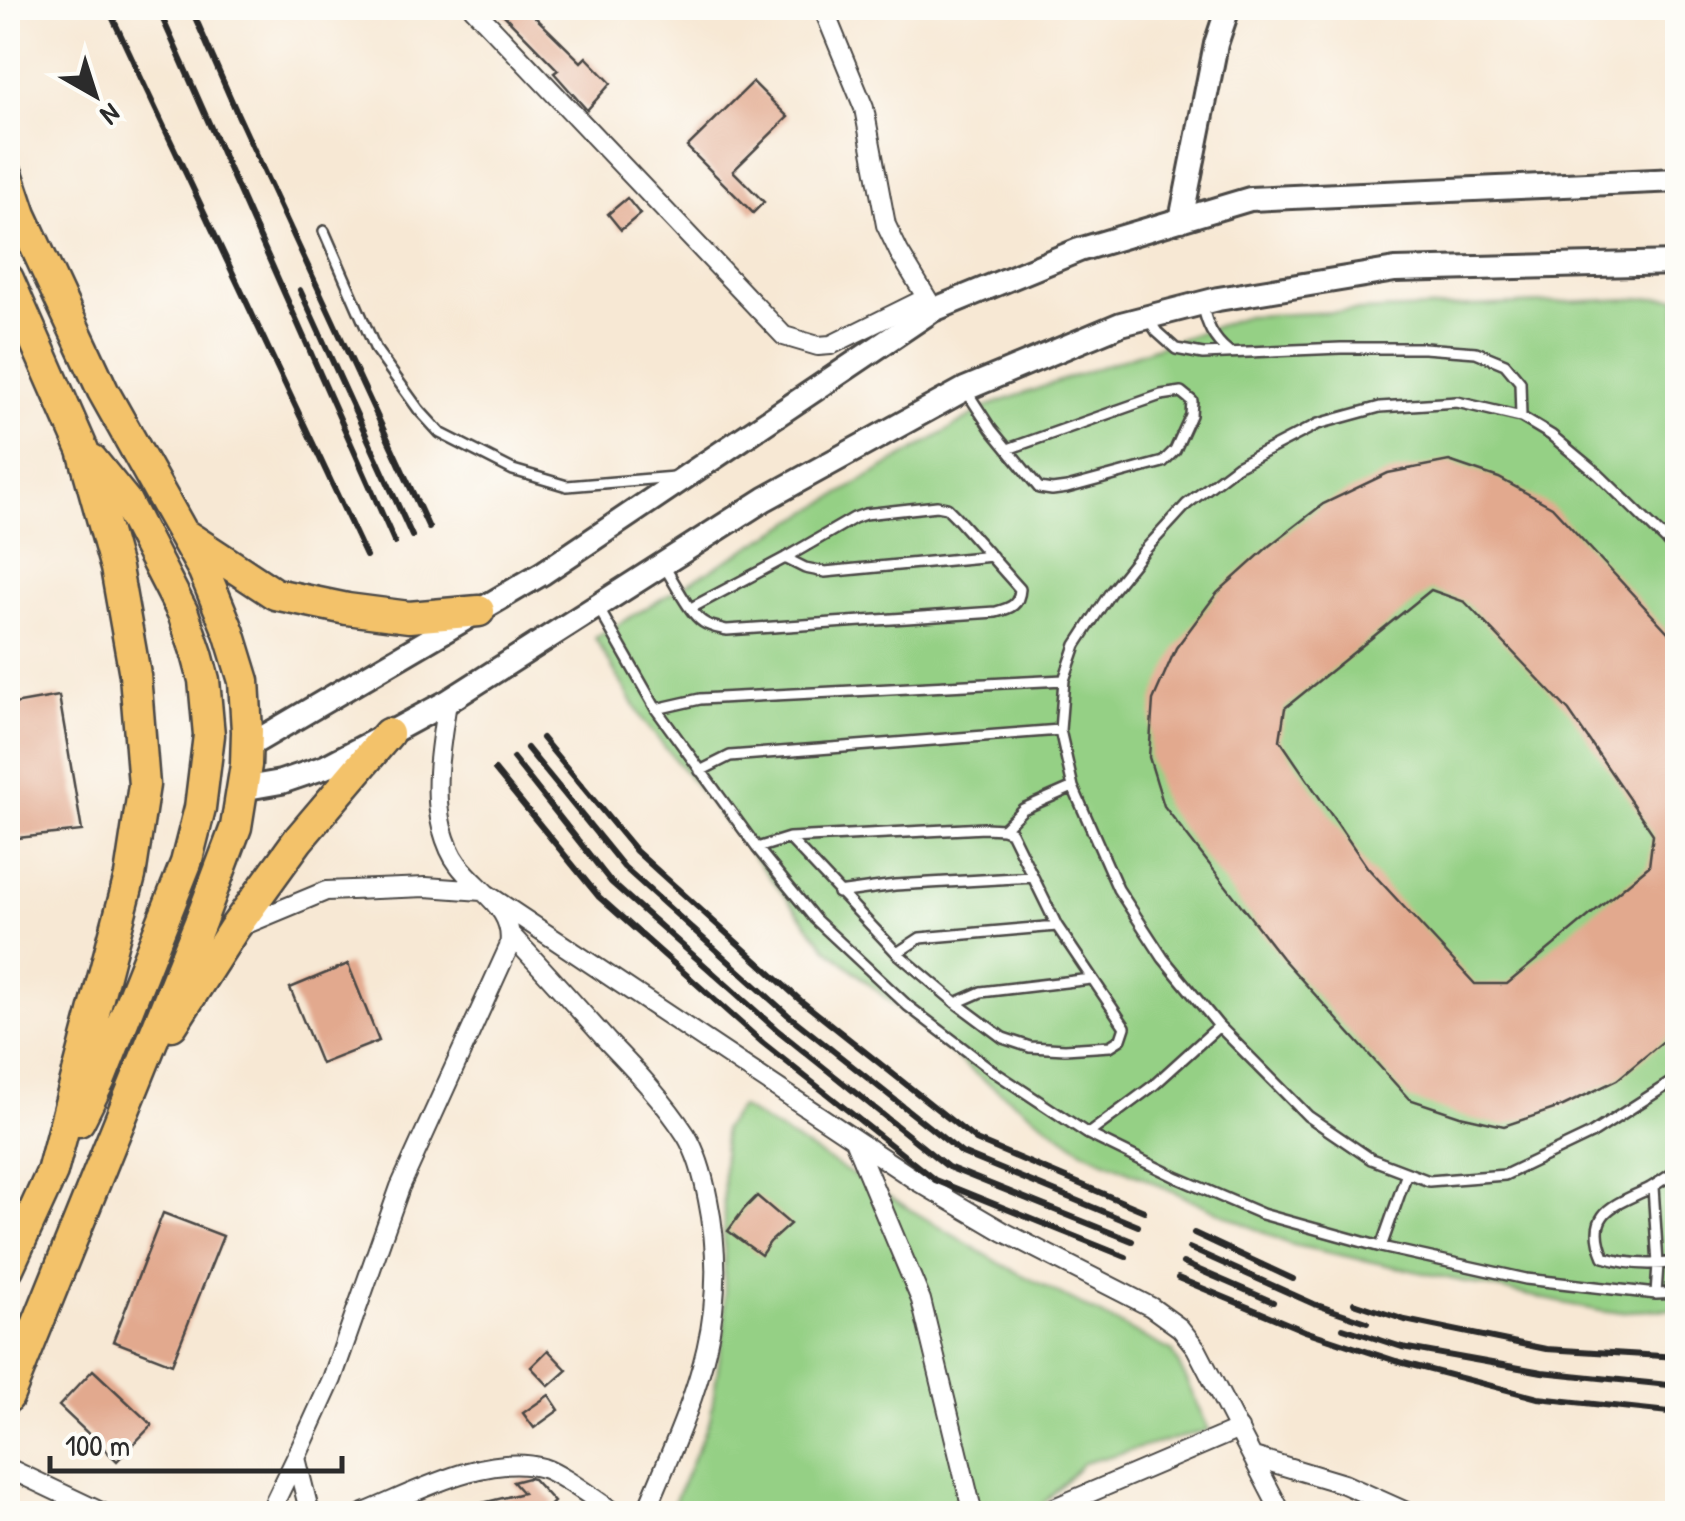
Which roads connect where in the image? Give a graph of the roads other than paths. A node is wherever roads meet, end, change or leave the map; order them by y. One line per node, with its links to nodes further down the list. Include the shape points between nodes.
1 (473, 8): 11 (street, via 784,336 830,345)
2 (823, 8): 11 (street, via 864,108 886,225)
3 (1228, 8): 6 (street)
4 (8, 176): 19 (main road, via 103,390)
5 (1678, 180): 6 (street, via 1250,199)
6 (1181, 220): 11 (street)
7 (324, 231): 18 (lane, via 376,350 440,432 513,470 567,486)
8 (1678, 264): 10 (street, via 1395,270)
9 (8, 279): 17 (main road)
10 (1202, 303): 12 (street); 13 (lane, via 1207,324)
11 (930, 304): 18 (street)
12 (1148, 318): 13 (lane, via 1176,349); 14 (street)
13 (1228, 351): 15 (lane, via 1476,352 1505,364 1520,382)
14 (965, 390): 16 (lane); 23 (street, via 764,499)
15 (1521, 417): 20 (lane, via 1598,474); 27 (lane, via 1456,402 1380,406 1318,424 1238,466 1187,504 1110,592 1076,645)
16 (1008, 449): 16 (lane, via 1038,488 1067,488 1163,462 1192,415 1192,401 1181,392 1161,394)
17 (83, 450): 33 (main road, via 126,502 183,614 204,680); 55 (main road, via 125,615 144,785 130,876)
18 (687, 476): 26 (street)
19 (182, 532): 26 (main road, via 275,594 409,616); 32 (main road, via 230,632 244,681)
20 (1678, 555)
21 (992, 556): 22 (lane, via 825,572); 22 (lane, via 956,516 937,506 865,514); 25 (lane, via 1020,589 1012,608 996,612 727,630 699,620)
22 (784, 558): 25 (lane)
23 (662, 564): 24 (street); 25 (lane)
24 (597, 606): 28 (street); 29 (lane)
25 (691, 608)
26 (479, 611): 32 (street)
27 (1064, 680): 29 (lane, via 700,699); 30 (lane)
28 (447, 702): 31 (street); 41 (street, via 438,769 442,827 456,862)
29 (656, 710): 34 (lane)
30 (1060, 730): 34 (lane, via 730,756); 35 (lane)
31 (388, 734): 36 (street, via 324,767); 44 (main road)
32 (245, 748): 33 (main road); 36 (main road)
33 (206, 770): 36 (main road); 55 (main road, via 176,890 100,1078)
34 (700, 770): 39 (lane)
35 (1073, 787): 37 (lane, via 1023,809); 49 (lane, via 1118,889 1162,958)
36 (241, 789): 51 (main road, via 236,827)
37 (1003, 828): 38 (lane); 40 (lane)
38 (789, 838): 39 (lane); 42 (lane)
39 (756, 848): 52 (lane, via 815,919 908,1006)
40 (1033, 877): 42 (lane); 43 (lane)
41 (482, 891): 44 (street, via 326,890); 45 (street, via 506,918); 53 (street)
42 (838, 893): 46 (lane)
43 (1058, 926): 46 (lane, via 920,938); 47 (lane)
44 (233, 930): 51 (main road)
45 (511, 935): 67 (street, via 400,1186 332,1380); 74 (street, via 650,1086 688,1138 705,1185 717,1280 713,1321 696,1391)
46 (897, 953): 48 (lane)
47 (1092, 980): 48 (lane, via 981,992); 48 (lane, via 1124,1026 1121,1040 1110,1046 1030,1047 1003,1038)
48 (956, 1003)
49 (1219, 1026): 52 (lane); 56 (lane, via 1308,1116 1371,1160)
50 (1678, 1078): 56 (lane, via 1591,1134 1505,1175 1429,1180)
51 (133, 1086): 64 (main road)
52 (1088, 1134): 58 (lane, via 1262,1214)
53 (854, 1139): 65 (street, via 1004,1232 1171,1320 1196,1348); 75 (street, via 921,1300)
54 (1678, 1170): 57 (lane)
55 (52, 1172): 59 (main road)
56 (1407, 1172): 58 (lane)
57 (1653, 1186): 61 (lane); 61 (lane, via 1608,1207 1600,1246 1604,1257)
58 (1381, 1247): 63 (lane, via 1526,1279)
59 (11, 1249)
60 (1678, 1262): 61 (lane)
61 (1658, 1264): 63 (lane)
62 (1678, 1293): 63 (lane)
63 (1656, 1294)
64 (8, 1397)
65 (1240, 1429): 66 (street); 76 (street)
66 (1254, 1457): 77 (street); 78 (street, via 1344,1484)
67 (296, 1458): 70 (street); 71 (street)
68 (8, 1468): 69 (street)
69 (104, 1514)
70 (270, 1514)
71 (310, 1514)
72 (362, 1514): 73 (street, via 475,1468 518,1464 546,1469)
73 (617, 1514)
74 (645, 1514)
75 (973, 1514)
76 (1040, 1514)
77 (1282, 1514)
78 (1411, 1514)

